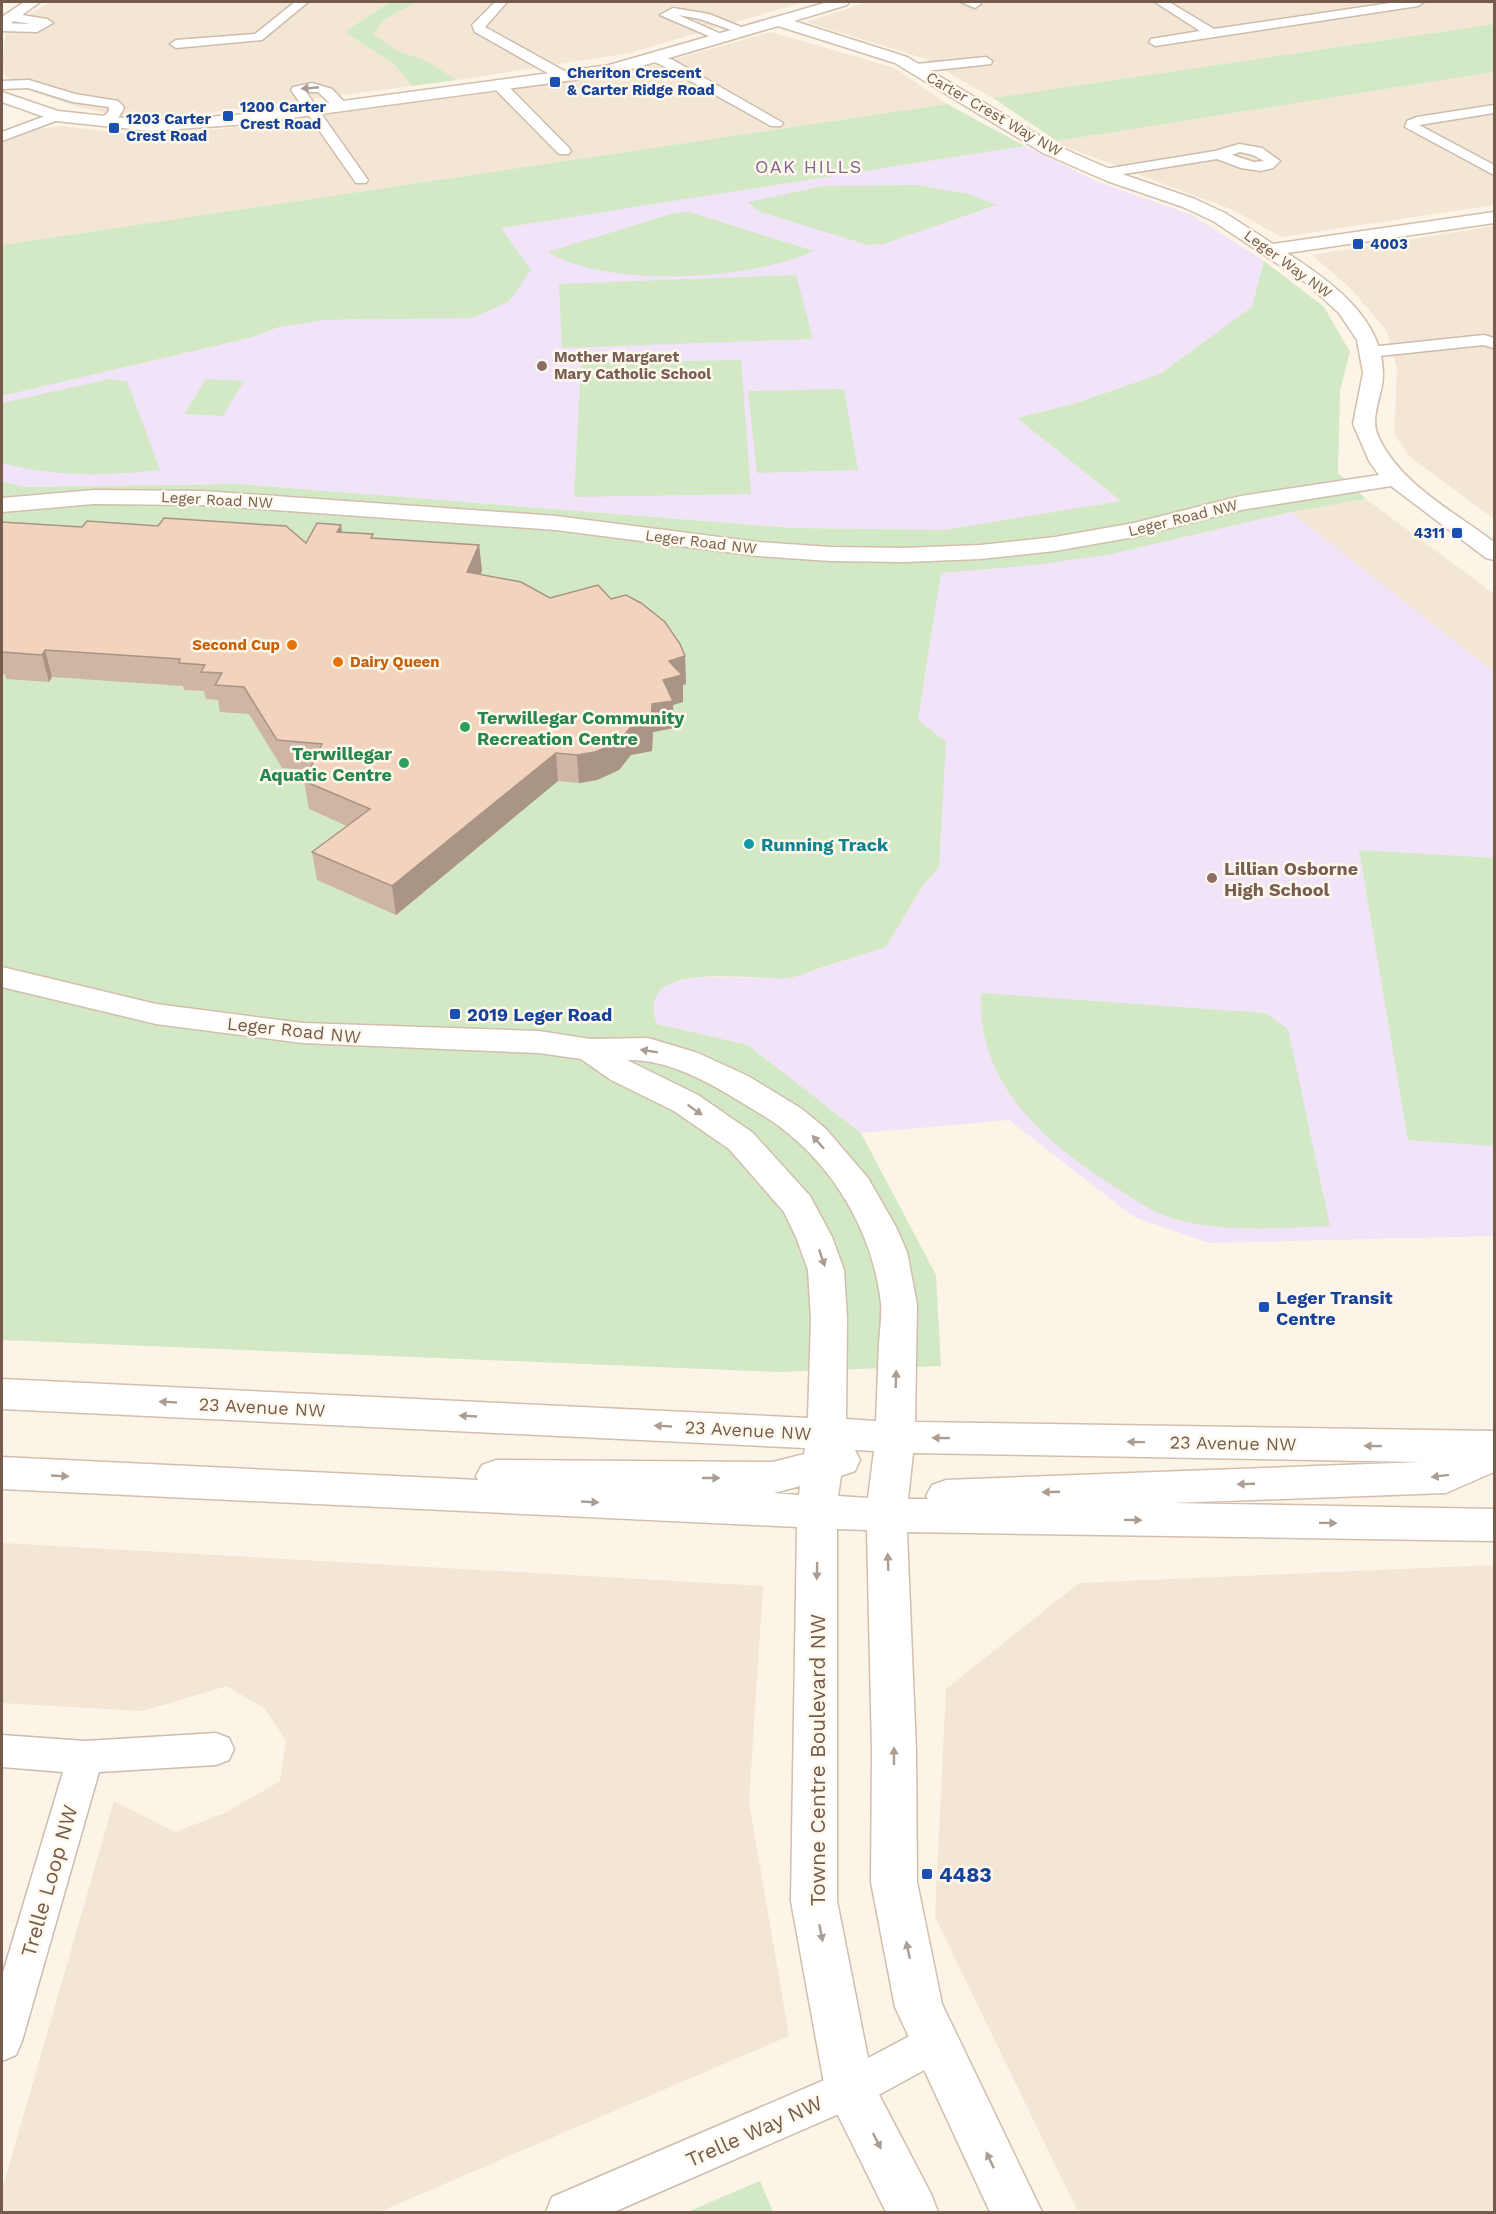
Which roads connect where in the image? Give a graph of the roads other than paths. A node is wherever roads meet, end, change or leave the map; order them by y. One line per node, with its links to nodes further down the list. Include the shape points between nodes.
1 (23, 2): 2 (street)
2 (31, 2): 9 (street)
3 (302, 2): 14 (street, via 258,37)
4 (501, 2): 18 (street, via 478,25 479,29)
5 (842, 2): 8 (street)
6 (1161, 2): 11 (street)
7 (1418, 2): 11 (street)
8 (778, 21): 10 (street); 17 (street, Carter Crest Way NW)
9 (4, 22)
10 (745, 31): 12 (street); 12 (street, via 686,11 666,15)
11 (1212, 33): 13 (street)
12 (722, 37): 15 (street)
13 (1155, 42)
14 (176, 44)
15 (652, 58): 18 (street, via 611,70); 29 (street)
16 (986, 61): 17 (street, Carter Crest Way NW)
17 (917, 68): 34 (street, Carter Crest Way NW, via 1049,149)
18 (563, 76): 20 (street)
19 (2, 85): 27 (street, via 29,84 65,96 113,104 116,112)
20 (499, 85): 22 (street); 31 (street)
21 (2, 97): 24 (street)
22 (341, 106): 25 (street); 25 (street, one-way to 25, via 327,89 298,90)
23 (1494, 109): 33 (street, via 1417,121 1412,128)
24 (39, 110): 26 (street); 28 (street)
25 (315, 110): 27 (street, via 151,126); 35 (street)
26 (56, 116): 27 (street); 30 (street)
27 (106, 121)
28 (2, 123)
29 (776, 123)
30 (2, 136)
31 (564, 151)
32 (1217, 156): 34 (street)
33 (1494, 171)
34 (1105, 173): 37 (street, Leger Way NW, via 1203,208)
35 (361, 180)
36 (1494, 217): 37 (street)
37 (1272, 250): 39 (street, Leger Way NW, via 1335,297 1358,324)
38 (1491, 337): 39 (street)
39 (1370, 352): 40 (street, Leger Way NW, via 1373,373 1364,424 1372,447)
40 (1395, 479): 41 (street, Leger Road NW, via 1241,503 1134,530 1055,544 904,555 758,549 556,523 203,498 94,497); 42 (street, Leger Way NW)
41 (2, 505)
42 (1494, 553)
43 (2, 977): 44 (street, Leger Road NW, via 156,1014 292,1032 539,1042)
44 (590, 1050): 46 (street, Leger Road NW, one-way to 44, via 899,1304 889,1252 856,1187 814,1137 790,1117 736,1084 687,1061 648,1049); 48 (street, Leger Road NW, one-way to 48, via 622,1072 686,1103 741,1141 798,1205 826,1270 829,1318)
45 (2, 1394): 48 (street, 23 Avenue NW, one-way to 45)
46 (895, 1437): 47 (street, 23 Avenue NW, one-way to 46); 48 (street, via 858,1454); 52 (street, Leger Road NW)
47 (1494, 1446)
48 (824, 1450): 51 (street, one-way to 48, via 377,1474 773,1478); 53 (street, Towne Centre Boulevard NW)
49 (1494, 1455): 52 (street, one-way to 52, via 1446,1477)
50 (2, 1473): 51 (street, one-way to 51)
51 (148, 1480): 53 (street, one-way to 53)
52 (887, 1507): 53 (street); 54 (street, one-way to 54); 59 (street, one-way to 52, via 920,2007 894,1882)
53 (817, 1512): 60 (street, Towne Centre Boulevard NW, one-way to 60, via 814,1901)
54 (1494, 1525)
55 (216, 1749): 57 (street)
56 (2, 1752): 57 (street)
57 (85, 1756): 58 (street, Trelle Loop NW)
58 (2, 2041)
59 (936, 2042): 60 (street, Trelle Way NW); 63 (street, one-way to 59)
60 (850, 2089): 61 (street, Trelle Way NW); 62 (street, Towne Centre Boulevard NW, one-way to 62)
61 (567, 2212)
62 (913, 2212)
63 (1017, 2212)

